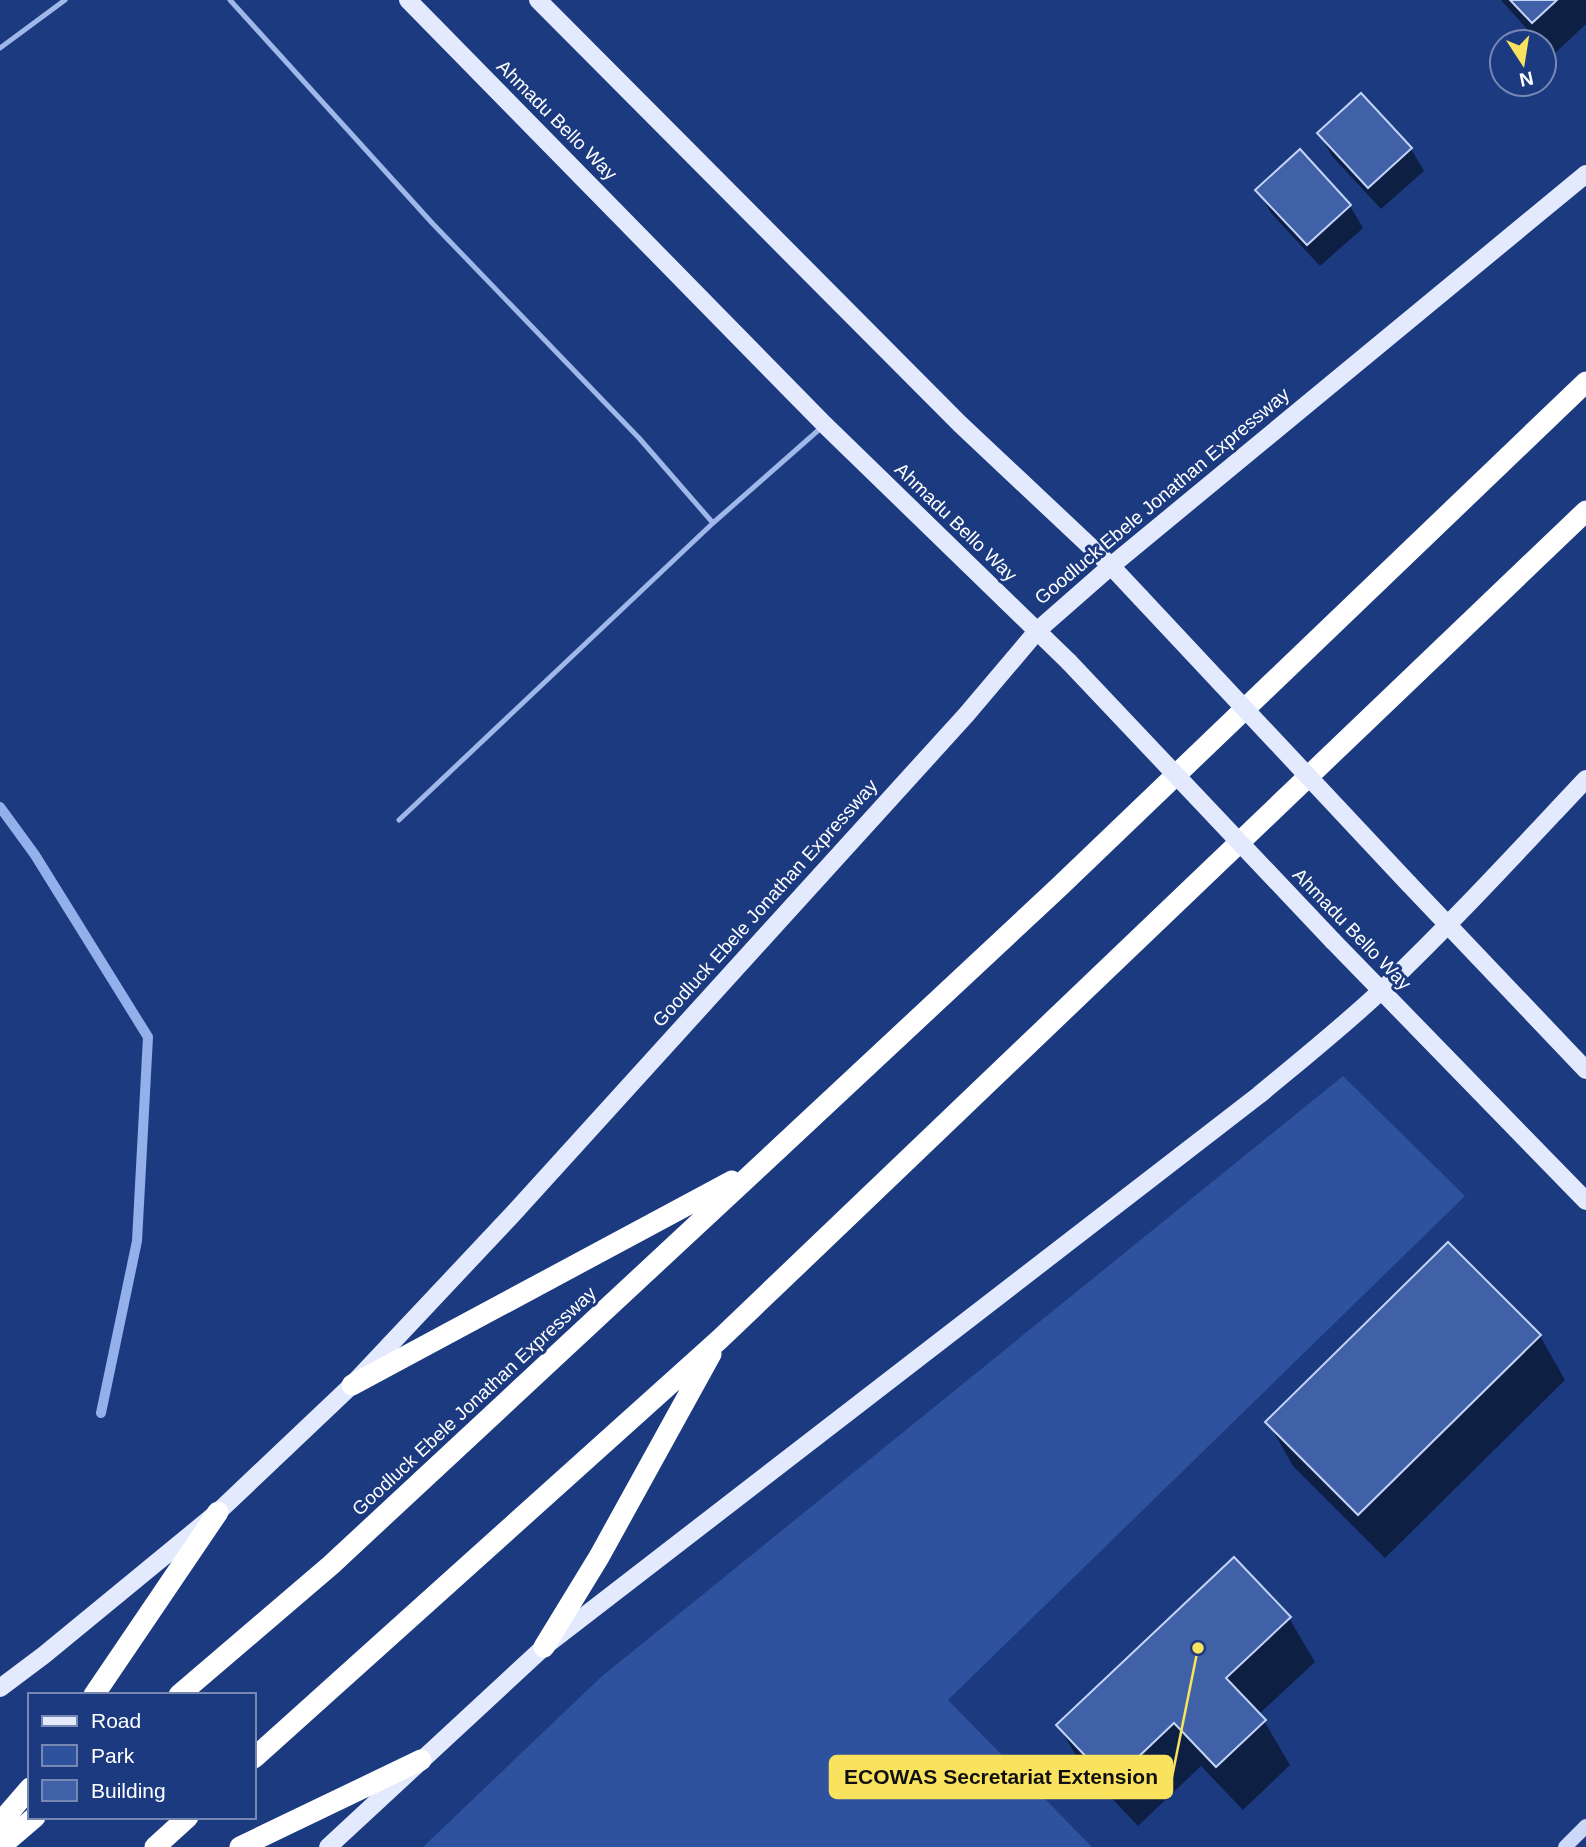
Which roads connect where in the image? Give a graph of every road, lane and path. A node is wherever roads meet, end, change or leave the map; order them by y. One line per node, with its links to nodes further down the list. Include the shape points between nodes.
1 (65, 0): 5 (lane)
2 (230, 0): 10 (lane, via 433,224 639,438)
3 (408, 0): 8 (main road, Ahmadu Bello Way)
4 (538, 0): 11 (main road, via 960,424)
5 (0, 48)
6 (1586, 174): 11 (main road, Goodluck Ebele Jonathan Expressway)
7 (1586, 382): 18 (highway, Goodluck Ebele Jonathan Expressway)
8 (825, 425): 10 (lane); 12 (main road, Ahmadu Bello Way)
9 (1586, 511): 20 (highway)
10 (712, 523): 14 (lane)
11 (1111, 566): 12 (main road, Goodluck Ebele Jonathan Expressway); 15 (main road, bridge)
12 (1038, 630): 16 (main road, Ahmadu Bello Way, bridge); 21 (main road, Goodluck Ebele Jonathan Expressway, via 939,746)
13 (1586, 779): 15 (main road)
14 (399, 820)
15 (1448, 926): 16 (main road); 17 (main road)
16 (1382, 990): 19 (main road, Ahmadu Bello Way); 23 (main road, via 1259,1095)
17 (1586, 1070)
18 (759, 1167): 21 (highway); 26 (highway, Goodluck Ebele Jonathan Expressway, via 331,1565)
19 (1586, 1201)
20 (720, 1339): 23 (highway); 27 (highway)
21 (352, 1385): 22 (main road, Goodluck Ebele Jonathan Expressway)
22 (218, 1512): 24 (main road, Goodluck Ebele Jonathan Expressway); 25 (highway)
23 (544, 1647): 28 (main road)
24 (0, 1688)
25 (95, 1693)
26 (181, 1693)
27 (256, 1756)
28 (421, 1760): 36 (highway); 37 (main road)
29 (28, 1790): 32 (highway)
30 (33, 1819): 34 (highway)
31 (186, 1819): 35 (highway)
32 (0, 1823)
33 (1586, 1826): 38 (street)
34 (1, 1847)
35 (155, 1847)
36 (240, 1847)
37 (328, 1847)
38 (1564, 1847)

